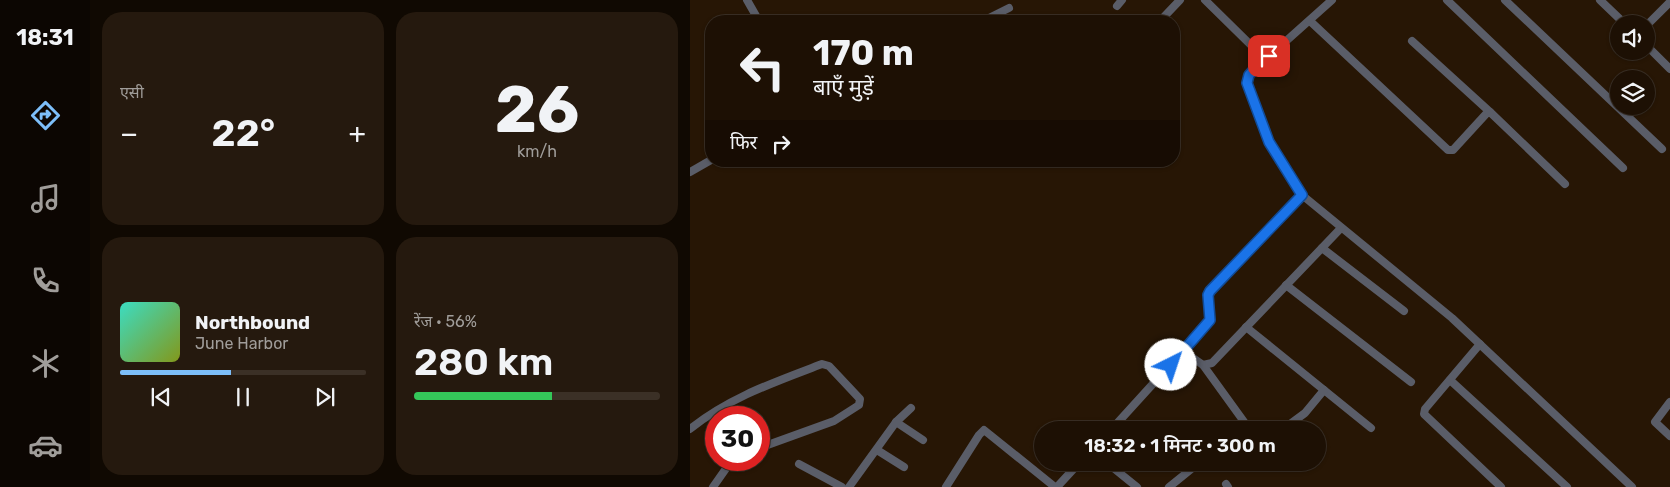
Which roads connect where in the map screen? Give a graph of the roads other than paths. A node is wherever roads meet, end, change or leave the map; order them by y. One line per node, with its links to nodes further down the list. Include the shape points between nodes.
1 (747, 0): 10 (street)
2 (1180, 0): 12 (street)
3 (1205, 0): 18 (street)
4 (1332, 0): 15 (street)
5 (1447, 0): 23 (street)
6 (1505, 0): 21 (street)
7 (1600, 0): 13 (street)
8 (1670, 2): 14 (street)
9 (1009, 8): 11 (street)
10 (755, 15)
11 (995, 15)
12 (1166, 15)
13 (1616, 15)
14 (1655, 17)
15 (1310, 21): 18 (street, via 1273,54); 20 (street, via 1448,150 1453,150)
16 (1412, 41): 20 (street)
17 (1655, 54): 19 (street)
18 (1265, 57): 26 (street, via 1249,75 1247,83 1269,142)
19 (1670, 68)
20 (1490, 112): 25 (street)
21 (1662, 149)
22 (705, 163): 24 (street)
23 (1623, 168)
24 (690, 172)
25 (1565, 184)
26 (1302, 195): 27 (street); 33 (street, via 1210,291 1210,320)
27 (1341, 228): 28 (street); 32 (street, via 1439,306)
28 (1322, 248): 29 (street); 30 (street)
29 (1286, 285): 31 (street); 36 (street)
30 (1404, 311)
31 (1246, 326): 34 (street, via 1212,363); 37 (street)
32 (1480, 344): 35 (street); 58 (street)
33 (1183, 351): 34 (street); 42 (street)
34 (1204, 365): 43 (street)
35 (1450, 380): 66 (street, via 1424,414); 67 (street)
36 (1411, 382)
37 (1324, 390): 44 (street); 46 (street)
38 (1670, 402): 48 (street, via 1655,422)
39 (720, 406): 50 (street, via 756,388 822,364 829,366 860,399 860,404 834,421)
40 (911, 408): 45 (street)
41 (705, 417): 47 (street)
42 (1119, 421)
43 (1244, 421)
44 (1294, 421)
45 (896, 422): 49 (street); 51 (street)
46 (1371, 428)
47 (690, 429)
48 (1670, 436)
49 (923, 440)
50 (770, 444)
51 (877, 450): 53 (street); 61 (street)
52 (799, 464): 60 (street)
53 (904, 468)
54 (724, 471): 59 (street)
55 (1071, 471): 63 (street)
56 (1117, 471): 64 (street)
57 (1189, 471): 65 (street)
58 (1630, 486)
59 (713, 487)
60 (842, 487)
61 (848, 487)
62 (946, 487): 63 (street, via 984,430)
63 (1056, 487)
64 (1137, 487)
65 (1169, 487)
66 (1501, 487)
67 (1567, 487)

